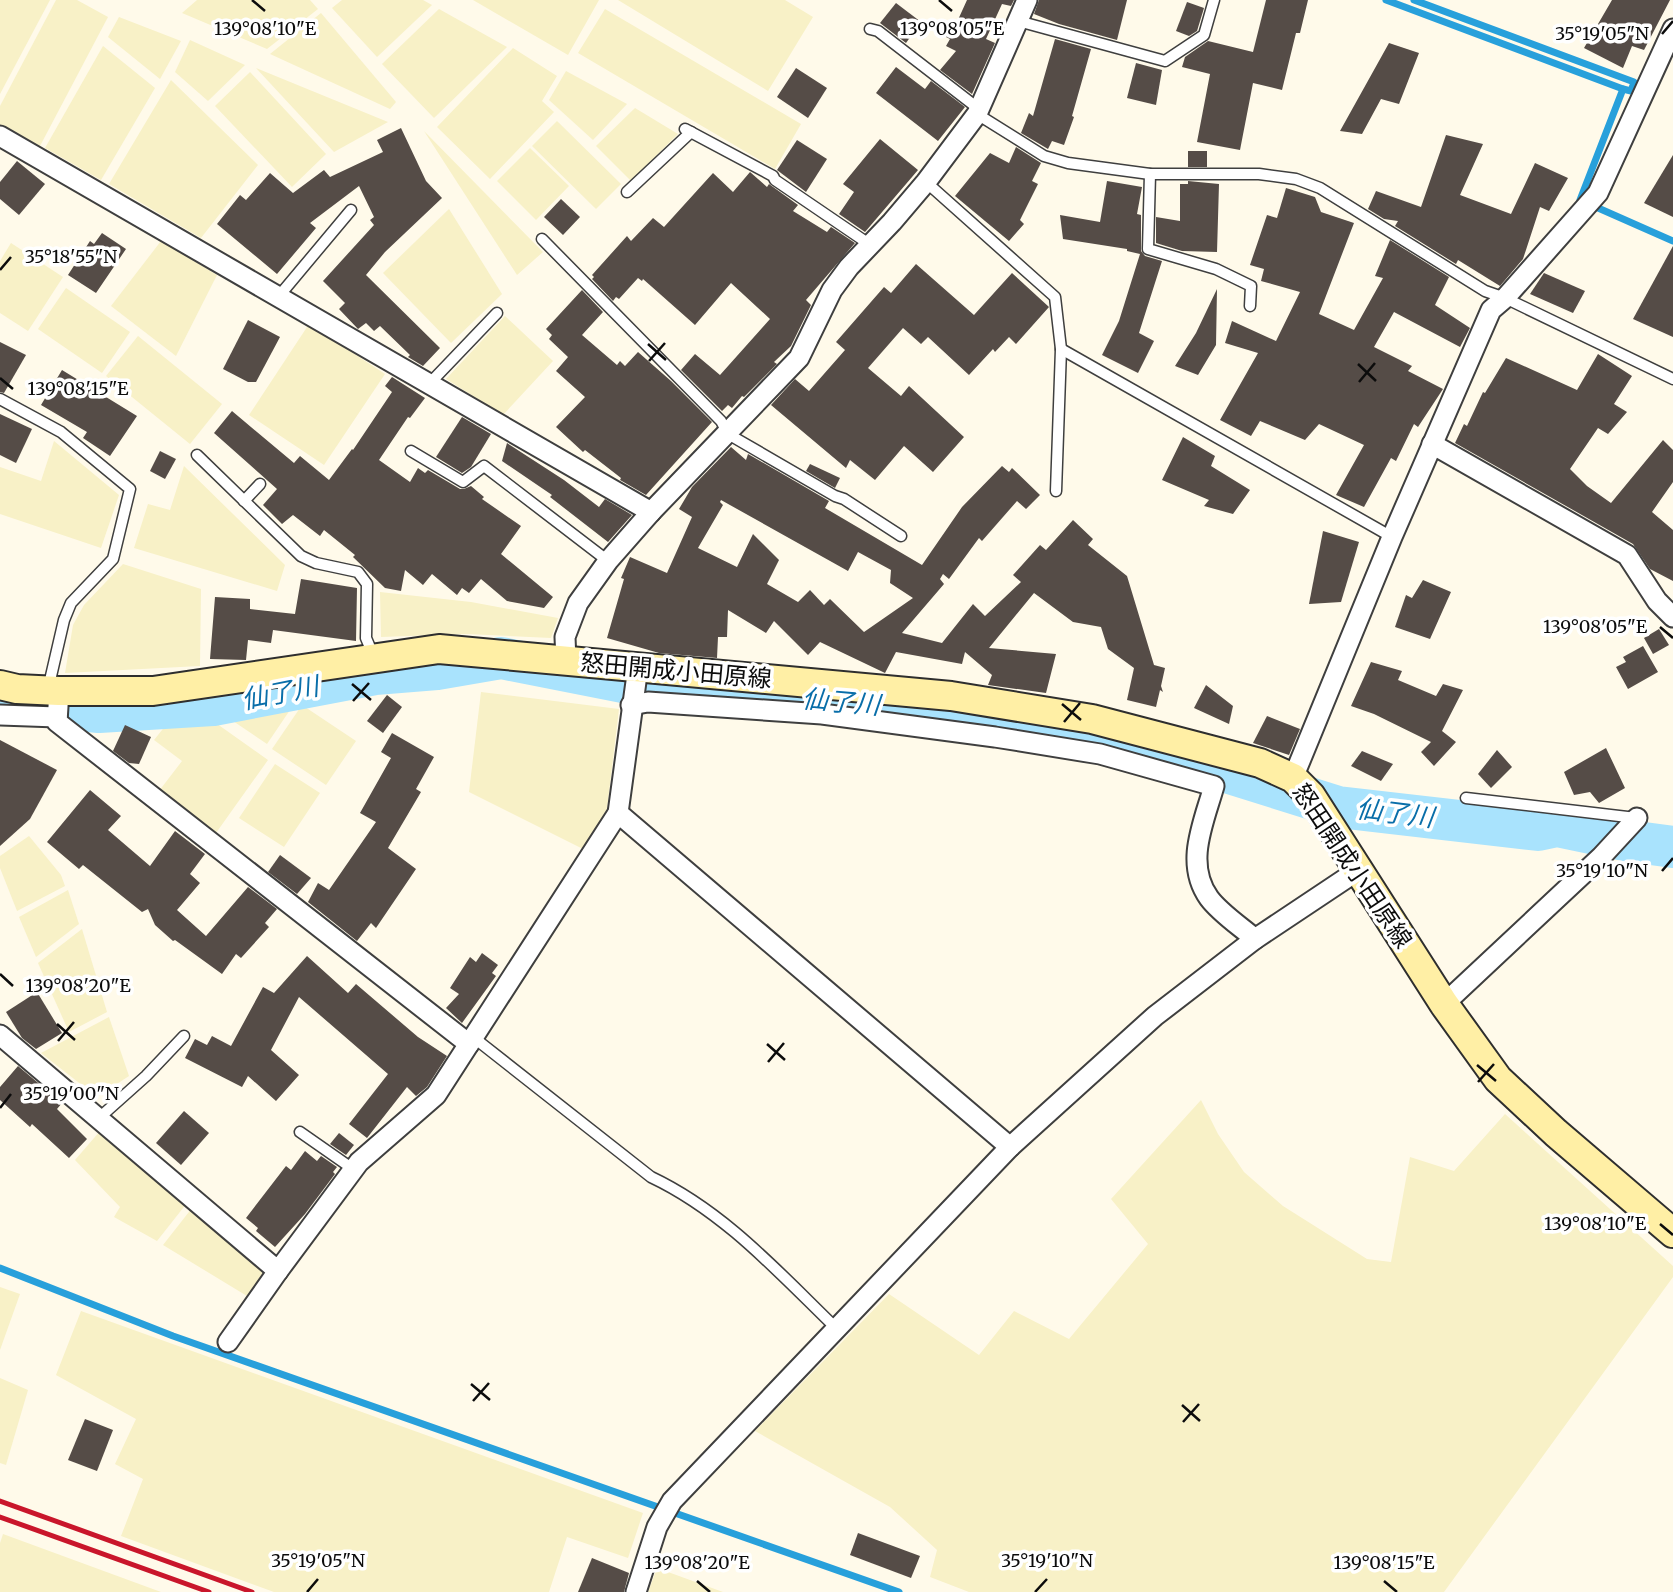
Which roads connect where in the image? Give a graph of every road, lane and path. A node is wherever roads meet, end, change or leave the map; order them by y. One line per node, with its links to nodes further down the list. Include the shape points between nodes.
1 (1027, 0): 3 (street)
2 (1214, 0): 3 (lane, via 1204,35 1166,61)
3 (1018, 21): 7 (street)
4 (870, 29): 7 (lane)
5 (1673, 29): 6 (street)
6 (1668, 55): 16 (street, via 1598,193)
7 (978, 111): 9 (lane, via 1044,156); 10 (street)
8 (0, 135): 15 (street)
9 (1150, 174): 16 (lane, via 1259,174 1296,179 1320,188 1485,291); 17 (lane, via 1148,249 1216,269 1251,286)
10 (926, 182): 14 (street); 19 (lane, via 1055,297)
11 (627, 192): 14 (lane, via 688,131 773,176)
12 (351, 210): 15 (lane)
13 (542, 239): 23 (lane, via 721,421)
14 (869, 244): 23 (street, via 832,290 799,358)
15 (279, 296): 21 (street)
16 (1505, 298): 20 (lane); 24 (street, via 1491,310)
17 (1250, 306)
18 (497, 313): 21 (lane)
19 (1061, 349): 28 (lane); 32 (lane)
20 (1673, 379)
21 (430, 383): 30 (street)
22 (0, 398): 39 (lane, via 61,432 130,489 113,559 71,603 64,620)
23 (728, 434): 30 (street); 31 (lane)
24 (1432, 444): 32 (street); 34 (street, via 1627,555)
25 (411, 451): 33 (lane, via 463,482 484,466)
26 (197, 455): 29 (lane)
27 (260, 484): 29 (lane)
28 (1056, 491)
29 (244, 501): 35 (lane, via 301,556 358,572 367,584 366,638)
30 (651, 512): 33 (street)
31 (901, 536)
32 (1392, 537): 42 (street)
33 (608, 561): 36 (street, via 578,603 565,637)
34 (1673, 617)
35 (374, 657): 36 (main road, 怒田開成小田原線, via 439,649); 39 (main road, 怒田開成小田原線, via 153,691)
36 (566, 661): 37 (main road, 怒田開成小田原線)
37 (638, 667): 40 (street); 42 (main road, 怒田開成小田原線, via 951,696 1092,719 1260,763)
38 (0, 685): 39 (main road, 怒田開成小田原線)
39 (54, 699): 41 (street); 51 (street, via 57,722)
40 (631, 705): 44 (street); 47 (street, via 648,702 822,714 995,737 1100,754 1214,786 1195,862 1209,898)
41 (0, 715)
42 (1293, 778): 46 (main road, 怒田開成小田原線, via 1311,796)
43 (1466, 798): 45 (lane)
44 (618, 813): 51 (street); 54 (street)
45 (1637, 818): 48 (street)
46 (1357, 871): 47 (street); 48 (main road, 怒田開成小田原線)
47 (1255, 939): 54 (street, via 1156,1016)
48 (1444, 1004): 56 (main road, 怒田開成小田原線, via 1498,1079)
49 (0, 1035): 52 (street)
50 (184, 1036): 52 (lane)
51 (471, 1040): 55 (street, via 436,1096); 58 (lane, via 651,1177 729,1225)
52 (99, 1118): 57 (street)
53 (300, 1132): 55 (lane)
54 (1010, 1147): 58 (street)
55 (354, 1169): 57 (street)
56 (1673, 1233)
57 (278, 1270): 59 (street)
58 (838, 1329): 60 (street, via 672,1500 657,1527)
59 (228, 1342)
60 (636, 1592)

